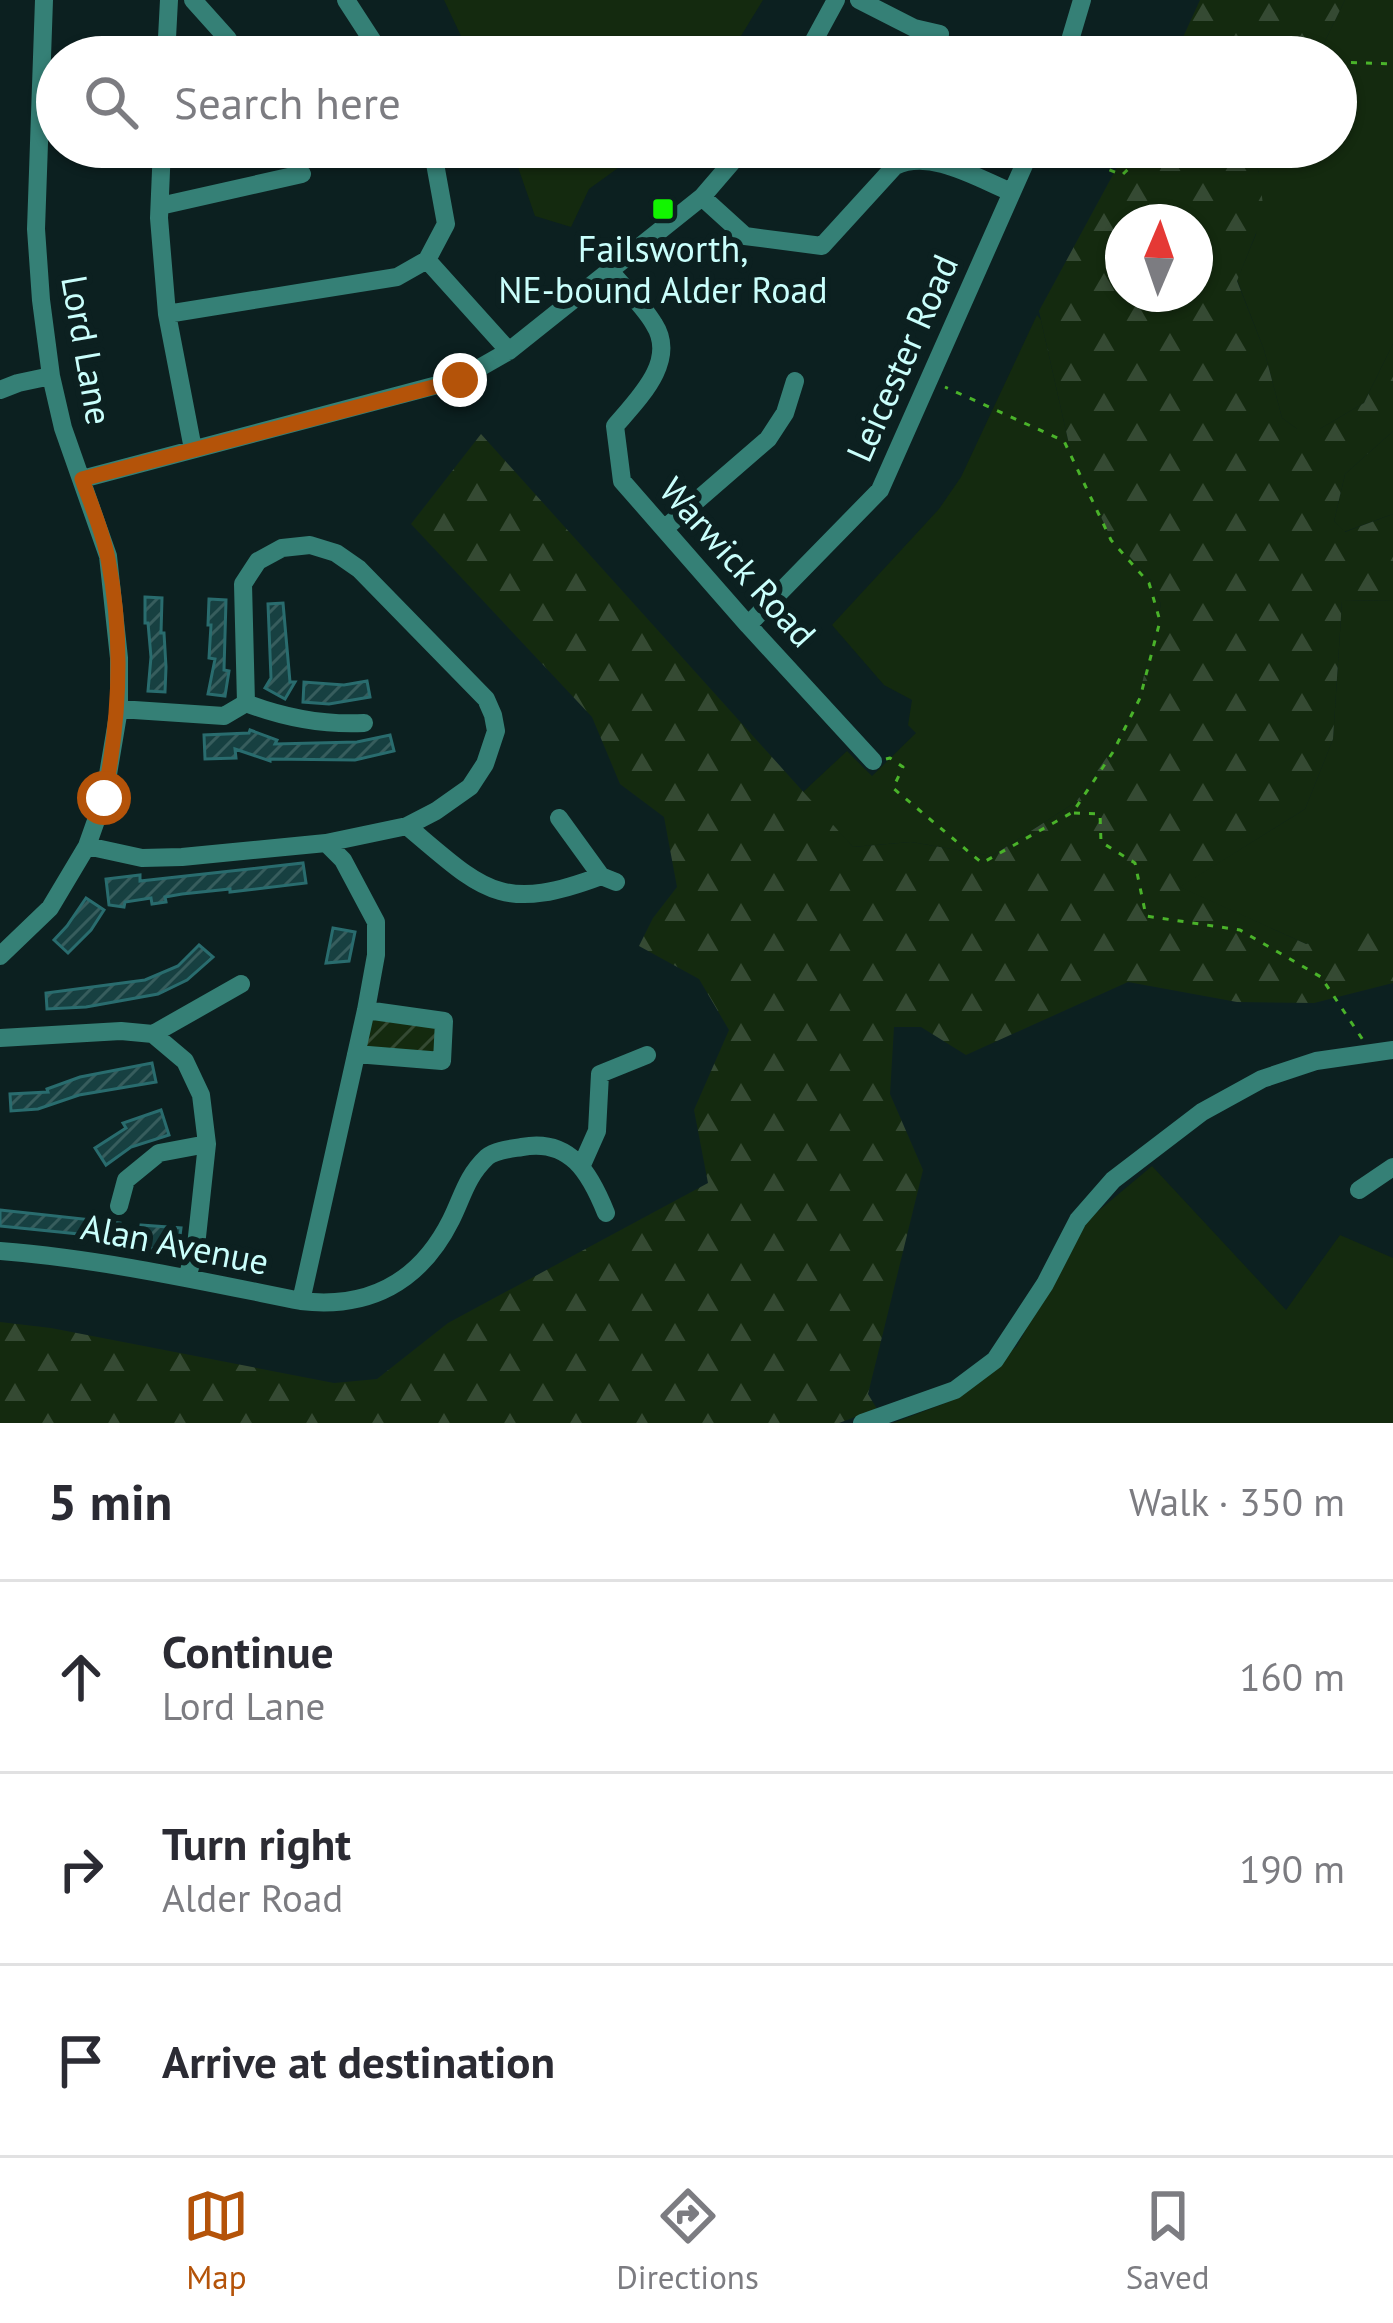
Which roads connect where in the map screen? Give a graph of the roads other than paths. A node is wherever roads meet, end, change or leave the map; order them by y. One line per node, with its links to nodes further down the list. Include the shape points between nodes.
1 (44, 0): 9 (street, Lord Lane)
2 (169, 0): 10 (street)
3 (193, 0): 11 (street)
4 (346, 0): 12 (street)
5 (836, 0): 13 (street)
6 (859, 0): 8 (street)
7 (1082, 0): 14 (street)
8 (940, 34)
9 (43, 36)
10 (167, 36)
11 (225, 36)
12 (369, 36)
13 (816, 36)
14 (1071, 36)
15 (38, 168): 30 (street, Lord Lane)
16 (161, 168): 25 (street)
17 (436, 168): 26 (street, via 446,224)
18 (727, 168): 24 (street)
19 (893, 168): 24 (street, via 822,246 745,236)
20 (949, 168): 23 (street)
21 (1022, 168): 23 (street, Leicester Road)
22 (302, 174): 25 (street)
23 (1011, 192): 36 (street, Leicester Road, via 880,490)
24 (702, 197): 27 (street)
25 (160, 206): 28 (street)
26 (427, 260): 28 (street, via 397,277); 29 (street)
27 (610, 271): 29 (street); 35 (street, Warwick Road, via 657,327 662,356 616,426 622,481)
28 (167, 314): 33 (street)
29 (508, 351): 33 (street, via 460,380)
30 (51, 376): 32 (street); 34 (street, Lord Lane)
31 (795, 381): 35 (street, via 767,439)
32 (0, 390)
33 (193, 449): 34 (street)
34 (82, 479): 38 (street, Lord Lane, via 108,556)
35 (664, 529): 36 (street, Warwick Road)
36 (748, 625): 40 (street, Warwick Road)
37 (246, 703): 38 (street, via 224,716); 39 (street, via 300,720); 42 (street, via 243,584 258,561 310,545 359,569 494,715 485,764 470,787)
38 (118, 709): 44 (street, Lord Lane)
39 (364, 723)
40 (873, 760)
41 (559, 818): 42 (street, via 609,879 538,896 490,889)
42 (407, 826): 43 (street)
43 (326, 843): 44 (street, via 142,858); 47 (street, Alan Avenue, via 376,922)
44 (87, 846): 45 (street, Lord Lane, via 50,908)
45 (0, 956)
46 (241, 984): 48 (street)
47 (367, 1010): 51 (street, Alan Avenue); 51 (street, via 444,1021 442,1061)
48 (153, 1034): 49 (street); 53 (street, via 185,1061 201,1095)
49 (0, 1038)
50 (1393, 1050): 62 (street, via 1316,1061 1202,1112 1113,1180 1078,1220 995,1360 955,1390)
51 (356, 1054): 61 (street, Alan Avenue)
52 (647, 1055): 54 (street, via 600,1074 597,1131)
53 (207, 1144): 57 (street, via 159,1153 126,1180); 60 (street)
54 (581, 1167): 58 (street); 61 (street, via 538,1144 491,1153 465,1183 429,1255 401,1281 360,1300)
55 (1393, 1167): 56 (street)
56 (1359, 1190)
57 (119, 1206)
58 (606, 1213)
59 (0, 1251): 60 (street, Alan Avenue)
60 (187, 1278): 61 (street, Alan Avenue)
61 (301, 1301)
62 (862, 1423)

